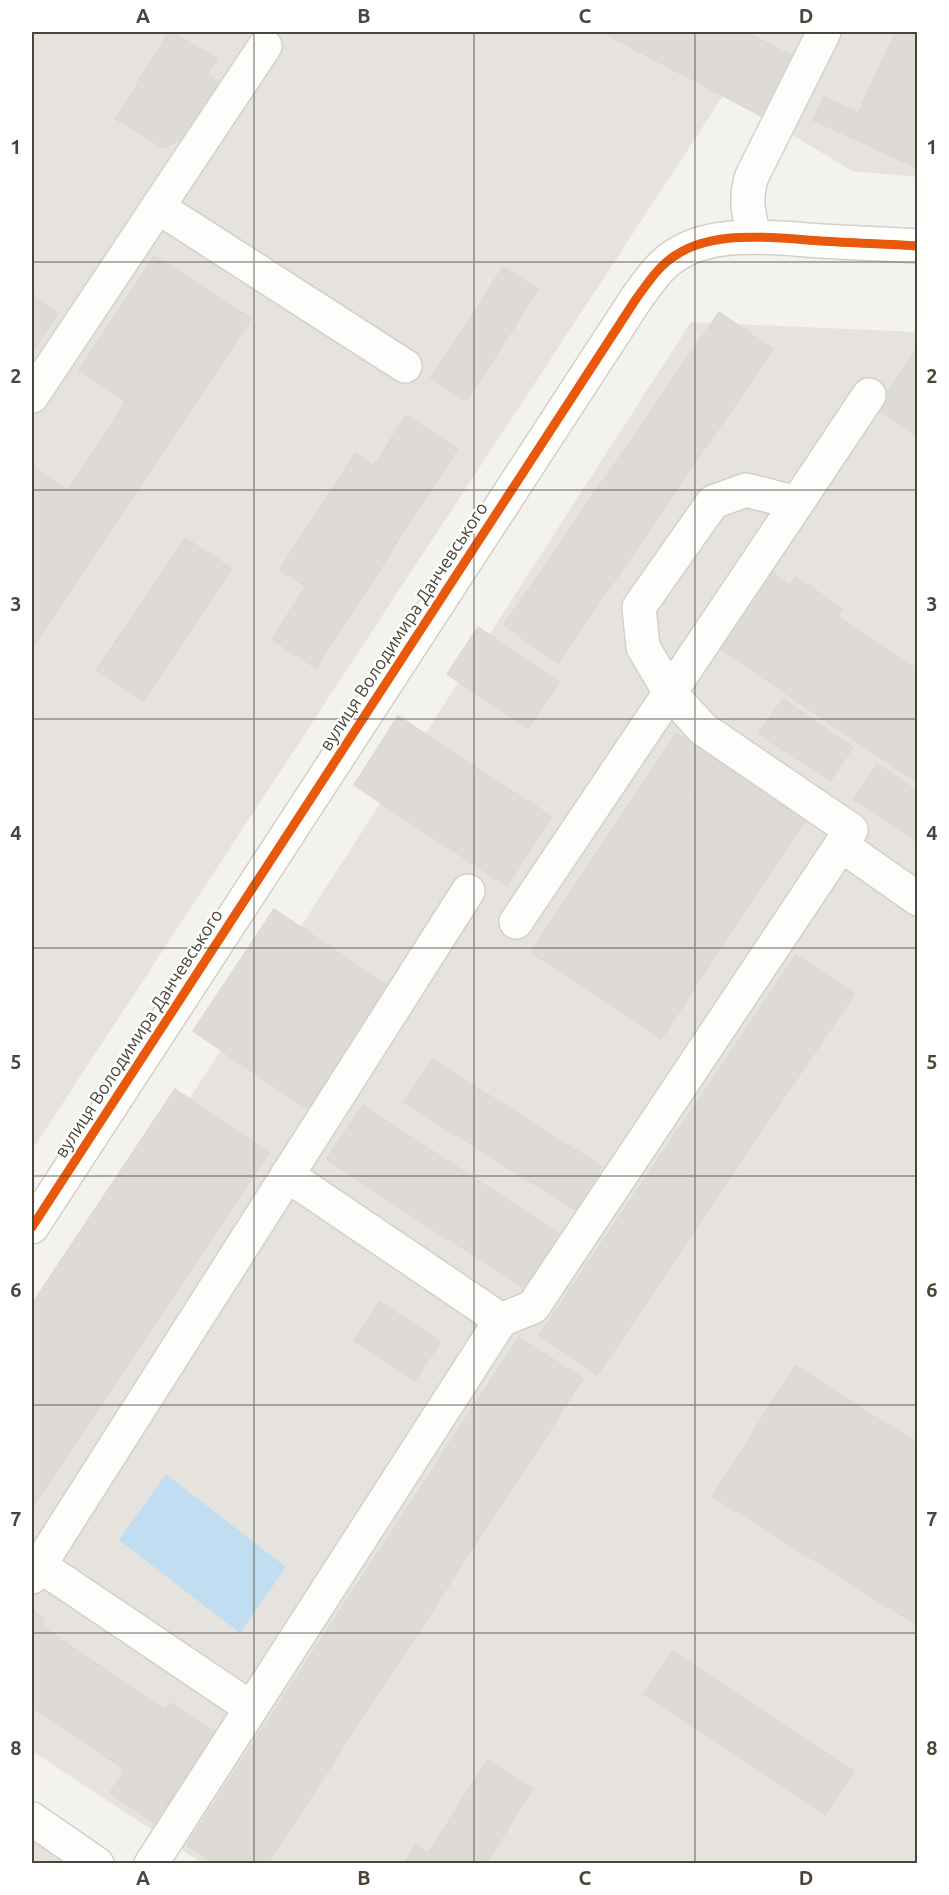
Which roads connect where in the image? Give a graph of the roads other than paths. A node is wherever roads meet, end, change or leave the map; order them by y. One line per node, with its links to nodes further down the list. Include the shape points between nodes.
1 (824, 32): 4 (street, via 752,176 747,207)
2 (265, 46): 3 (street)
3 (158, 207): 6 (street); 8 (street)
4 (754, 237): 5 (street, вулиця Володимира Данчевського); 16 (street, вулиця Володимира Данчевського, via 715,241 675,255 636,299)
5 (918, 246)
6 (405, 366)
7 (869, 395): 9 (street)
8 (32, 396)
9 (797, 503): 10 (street); 10 (street, via 746,490 712,502 639,607 643,648)
10 (670, 693): 11 (street, via 703,729 851,830); 14 (street)
11 (841, 845): 13 (street); 17 (street, via 533,1307)
12 (468, 891): 15 (street)
13 (918, 898)
14 (516, 922)
15 (287, 1175): 17 (street); 18 (street)
16 (32, 1227)
17 (501, 1320): 19 (street)
18 (35, 1571): 19 (street)
19 (251, 1708): 22 (street)
20 (32, 1818): 21 (street)
21 (89, 1861)
22 (151, 1863)

